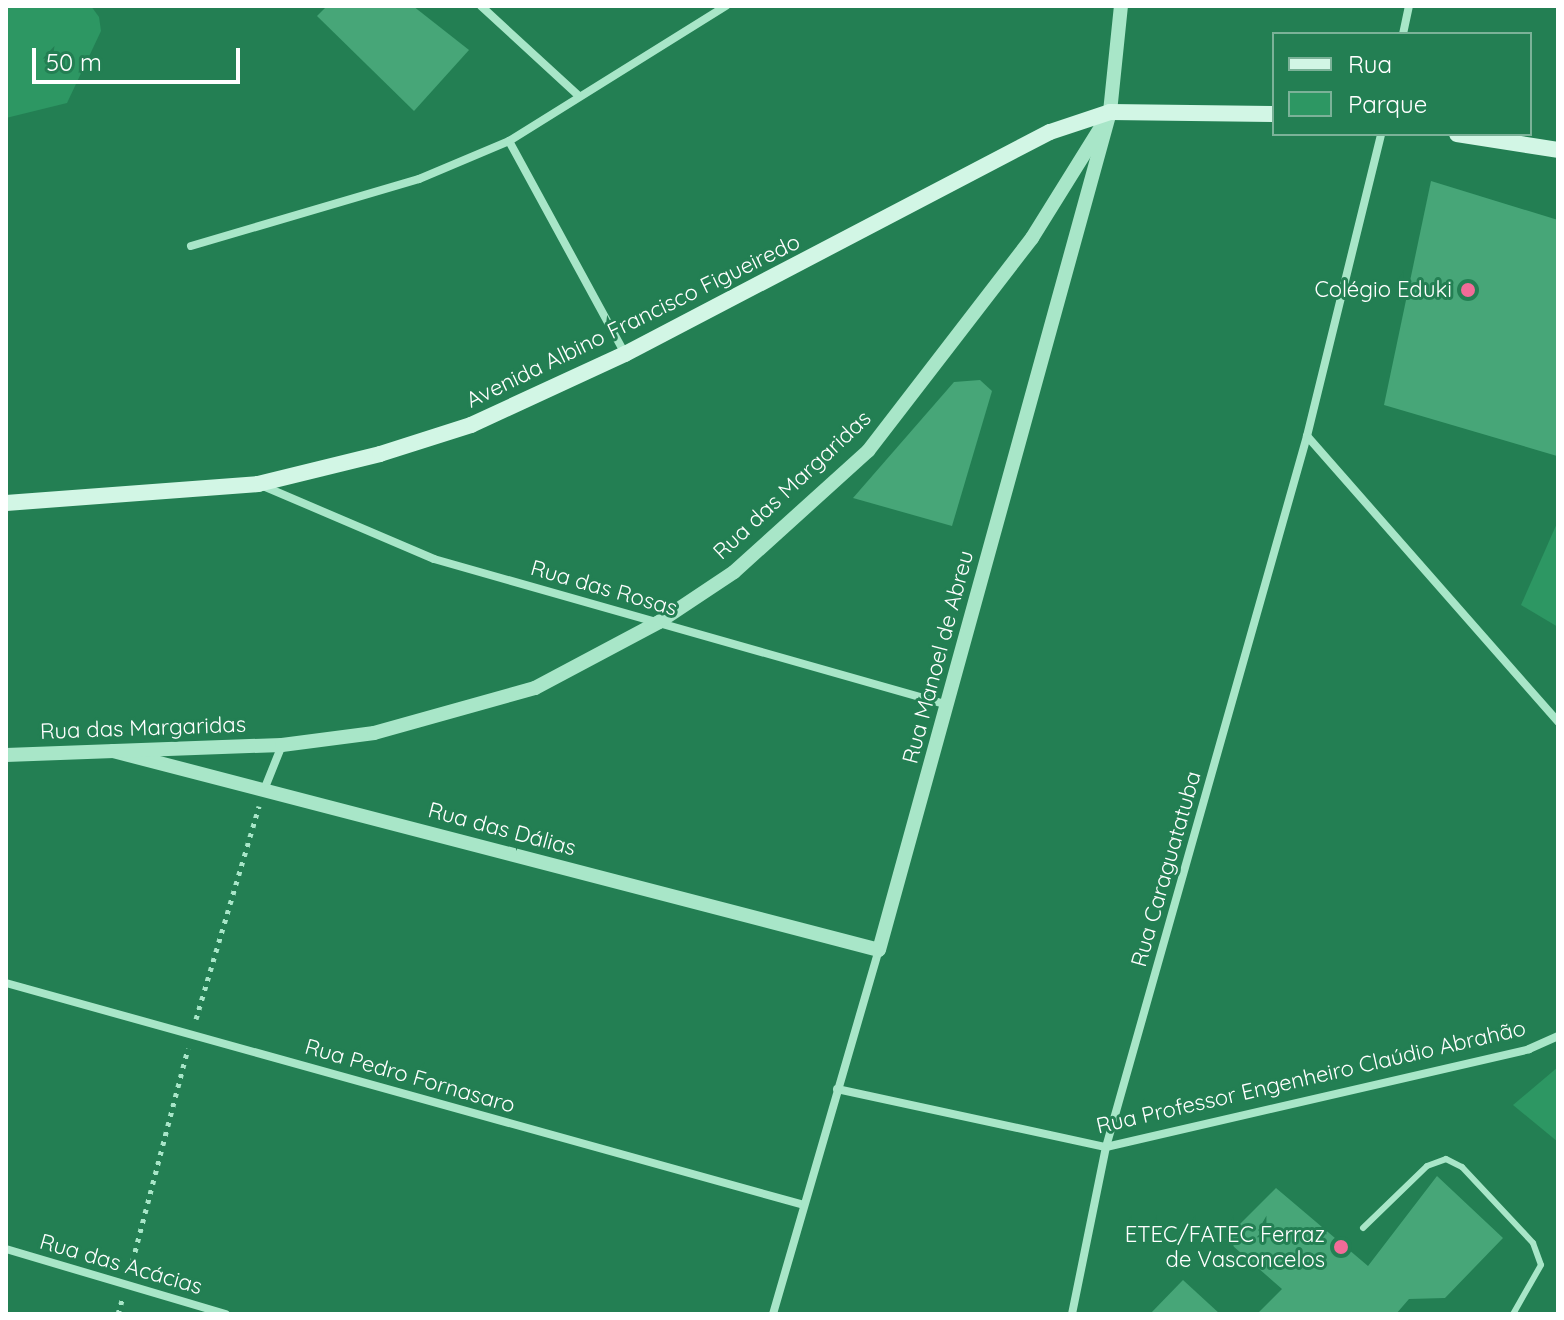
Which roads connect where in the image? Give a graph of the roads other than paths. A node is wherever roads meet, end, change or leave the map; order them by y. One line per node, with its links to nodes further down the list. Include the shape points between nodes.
1 (481, 6): 6 (street)
2 (726, 6): 6 (street)
3 (1121, 6): 7 (street, Rua Manoel de Abreu)
4 (1409, 6): 5 (street)
5 (1403, 32)
6 (579, 96): 11 (street)
7 (1110, 112): 8 (main road, Avenida Albino Francisco Figueiredo); 14 (main road, Avenida Albino Francisco Figueiredo, via 1050,132); 18 (street, Rua das Margaridas, via 1032,238 868,451 734,572); 19 (street, Rua Manoel de Abreu)
8 (1272, 114)
9 (1381, 136): 15 (street, Rua Caraguatatuba)
10 (1470, 136): 12 (main road)
11 (509, 141): 13 (street, via 419,179); 14 (street)
12 (1558, 150)
13 (191, 246)
14 (625, 354): 16 (main road, Avenida Albino Francisco Figueiredo, via 471,425)
15 (1307, 436): 20 (street); 29 (street, Rua Caraguatatuba)
16 (258, 484): 17 (main road, Avenida Albino Francisco Figueiredo); 18 (street, Rua das Rosas, via 434,559)
17 (6, 503)
18 (659, 622): 19 (street, Rua das Rosas); 21 (street, Rua das Margaridas, via 535,688 468,712)
19 (948, 705): 25 (street, Rua Manoel de Abreu)
20 (1558, 722)
21 (282, 745): 22 (street, Rua das Margaridas); 24 (street)
22 (113, 751): 23 (street, Rua das Margaridas); 24 (street, Rua das Dálias)
23 (6, 755)
24 (264, 790): 25 (street, Rua das Dálias)
25 (879, 950): 28 (street, Rua Manoel de Abreu)
26 (6, 983): 30 (street, Rua Pedro Fornasaro)
27 (1558, 1036): 29 (street, Rua Professor Engenheiro Claúdio Abrahão, via 1529,1049)
28 (837, 1089): 29 (street, Rua Professor Engenheiro Claúdio Abrahão); 30 (street, Rua Manoel de Abreu)
29 (1106, 1147): 35 (street, Rua Caraguatatuba)
30 (804, 1205): 34 (street, Rua Manoel de Abreu)
31 (1363, 1228): 36 (lane, via 1427,1166 1446,1159 1462,1167 1533,1243 1541,1265)
32 (6, 1249): 33 (street, Rua das Acácias)
33 (226, 1314)
34 (773, 1314)
35 (1072, 1314)
36 (1513, 1314)

